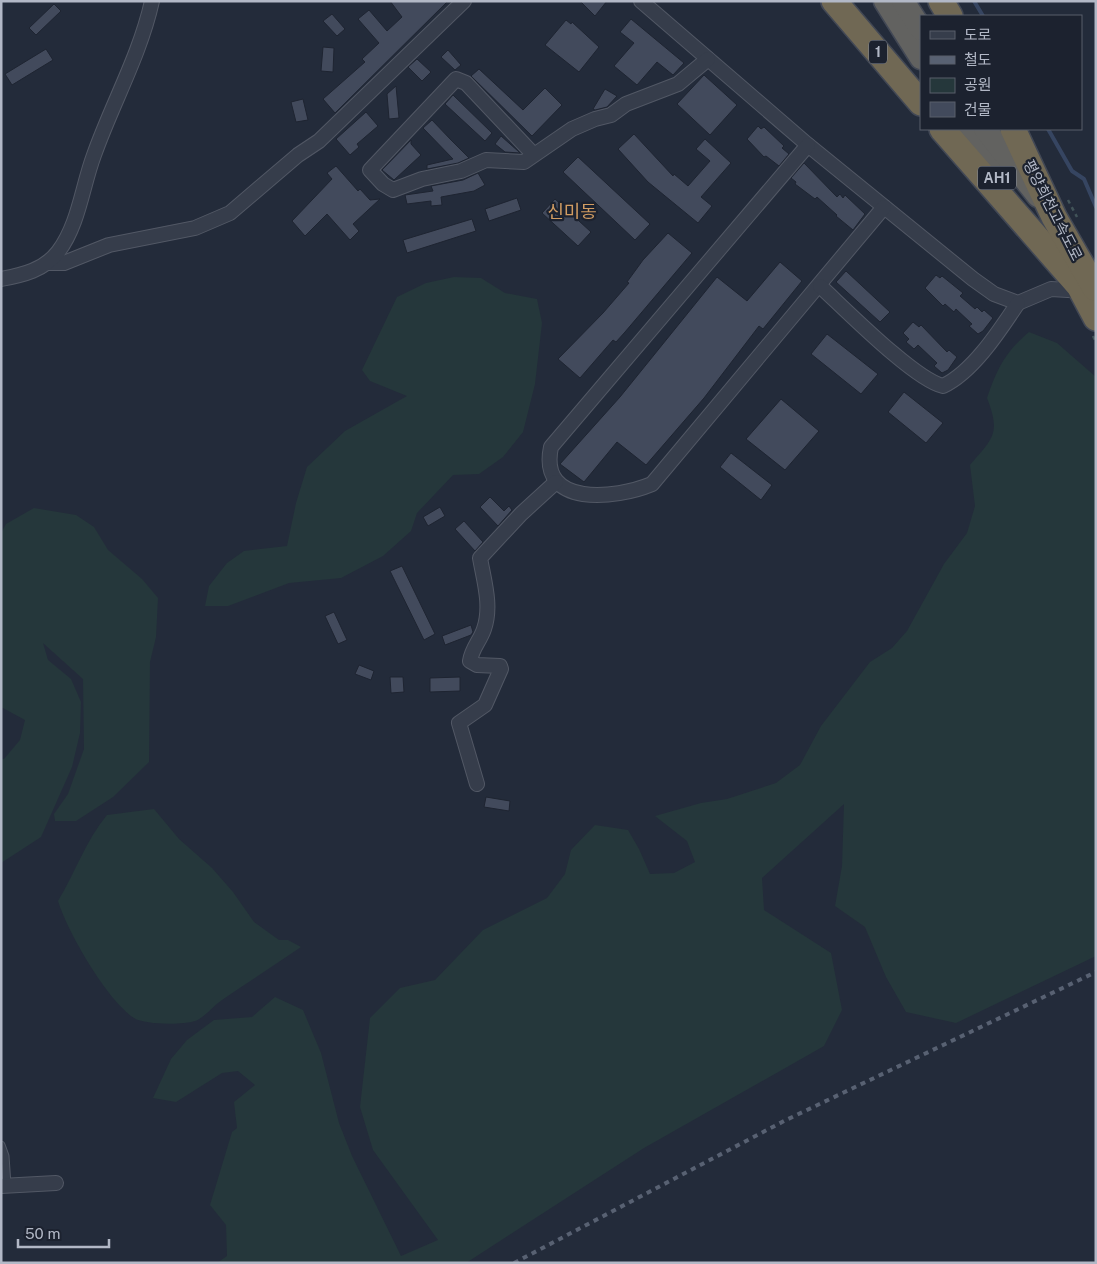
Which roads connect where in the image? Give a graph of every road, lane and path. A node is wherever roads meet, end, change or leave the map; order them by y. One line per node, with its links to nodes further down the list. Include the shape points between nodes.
1 (152, 1): 22 (street, via 136,55 93,156 69,235)
2 (464, 1): 22 (street, via 319,141 298,154 230,213 195,228 109,245 64,263)
3 (641, 1): 11 (street)
4 (834, 1): 12 (highway, 1)
5 (884, 1): 10 (highway)
6 (903, 1): 9 (highway)
7 (942, 1): 8 (highway)
8 (949, 15)
9 (920, 27)
10 (920, 56)
11 (708, 59): 17 (street); 18 (street, via 678,84 572,129)
12 (920, 102)
13 (943, 130): 21 (highway, 평양희천고속도로)
14 (967, 130): 21 (highway, AH1)
15 (986, 130): 20 (highway, AH1)
16 (1013, 130): 20 (highway, 평양희천고속도로)
17 (808, 145): 19 (street); 28 (street, via 551,447 548,462)
18 (534, 155): 18 (street, via 466,83 456,79 370,170 382,184 393,190 422,179 461,171 486,160 517,163)
19 (884, 207): 24 (street); 26 (street, via 973,279 994,294)
20 (1054, 217): 25 (highway, 평양희천고속도로)
21 (1028, 226): 25 (highway, 평양희천고속도로)
22 (47, 263): 23 (street, via 26,275)
23 (1, 279)
24 (820, 286): 26 (street, via 916,372 943,386 967,370); 28 (street, via 652,484 638,490 594,496)
25 (1091, 291): 26 (street, via 1051,289); 27 (highway, 평양희천고속도로)
26 (1018, 303)
27 (1096, 318)
28 (556, 482): 29 (street, via 480,558 488,604 487,620 470,661 477,665 500,666 501,669 484,705 459,723)
29 (477, 784)
30 (1, 1145): 32 (lane, via 5,1156)
31 (56, 1183): 32 (street)
32 (4, 1186)

